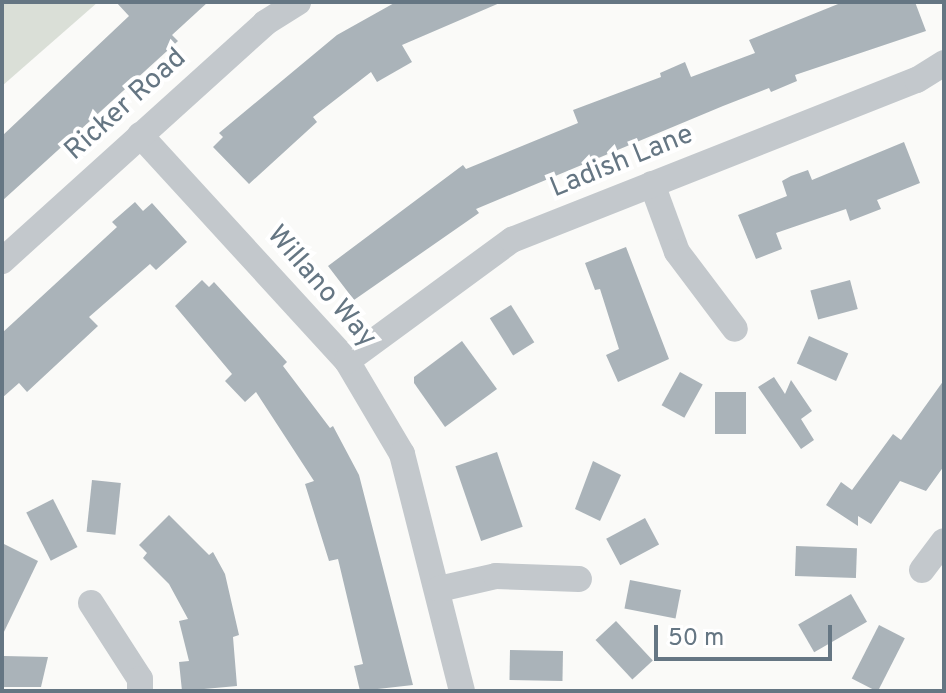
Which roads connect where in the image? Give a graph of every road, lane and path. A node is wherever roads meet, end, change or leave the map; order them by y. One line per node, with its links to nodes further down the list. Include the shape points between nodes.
1 (298, 2): 3 (street, Ricker Road, via 265,23)
2 (944, 63): 4 (street, Ladish Lane, via 917,80)
3 (140, 135): 5 (street, Ricker Road); 7 (street, Willano Way)
4 (652, 184): 6 (street, via 677,252); 7 (street, Ladish Lane, via 512,240)
5 (2, 261)
6 (735, 329)
7 (347, 361): 11 (street, Willano Way, via 402,454)
8 (944, 541): 9 (street)
9 (922, 570)
10 (579, 579): 11 (street, via 496,576)
11 (439, 589): 14 (street, Willano Way)
12 (91, 603): 13 (street, via 140,679)
13 (140, 691)
14 (462, 691)

